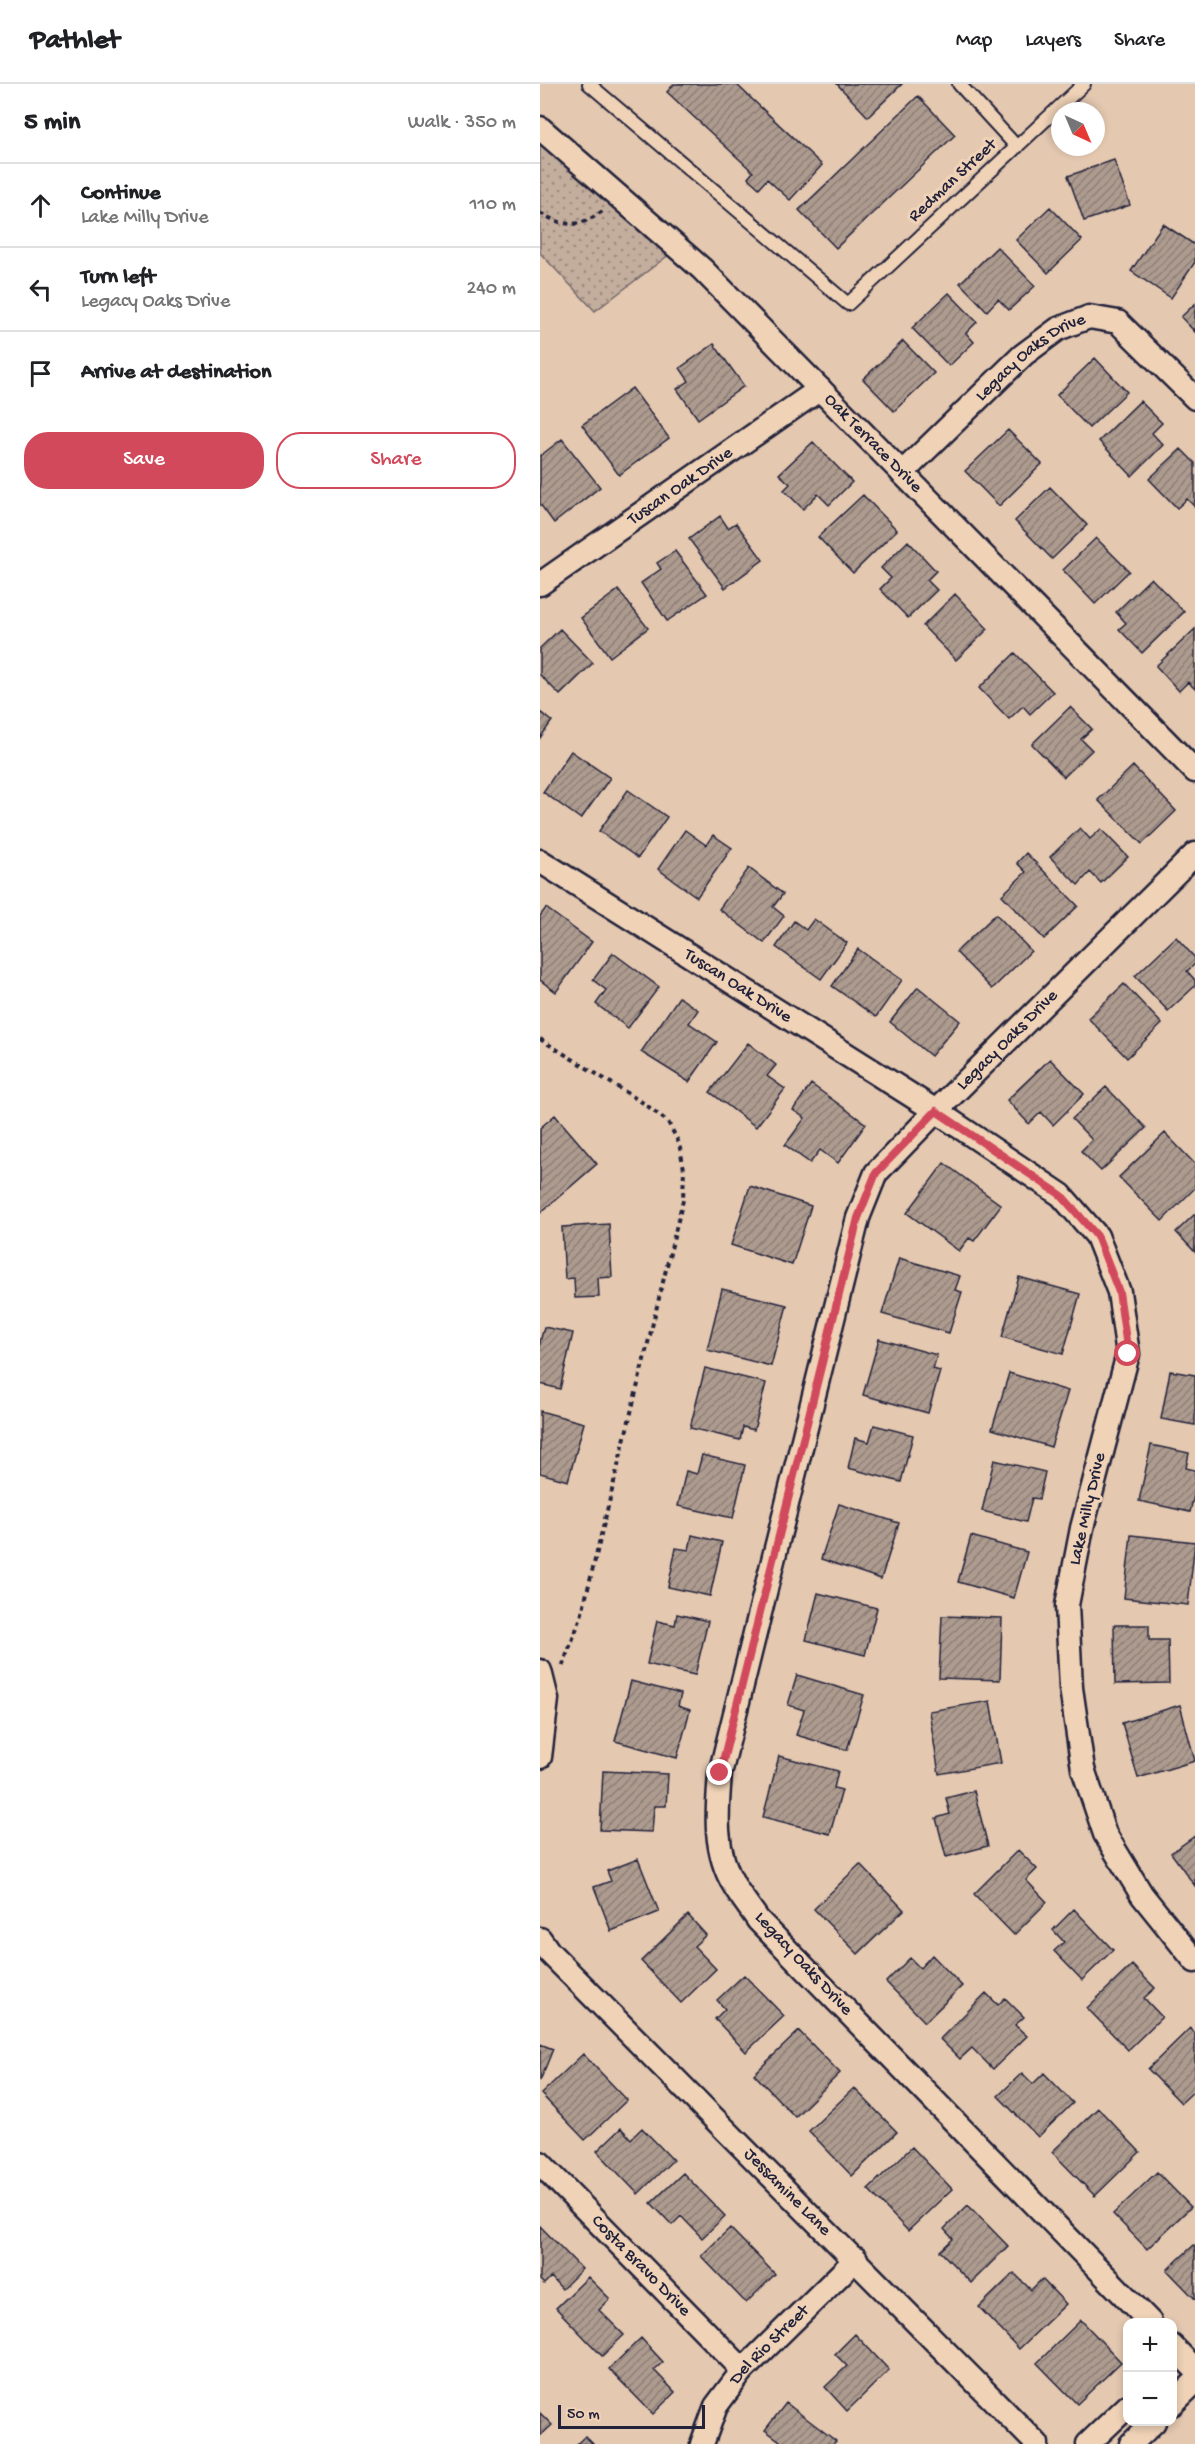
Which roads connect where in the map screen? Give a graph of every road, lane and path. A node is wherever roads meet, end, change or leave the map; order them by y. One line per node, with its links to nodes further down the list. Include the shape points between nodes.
1 (589, 84): 5 (lane, Redman Street, via 848,304)
2 (959, 84): 5 (lane)
3 (1084, 84): 5 (lane, Redman Street)
4 (540, 128): 8 (street, Oak Terrace Drive, via 702,269)
5 (1017, 147)
6 (609, 207): 7 (path, via 577,225 564,225)
7 (540, 213)
8 (820, 389): 10 (street, Oak Terrace Drive); 11 (street, Tuscan Oak Drive)
9 (1195, 398): 10 (street, Legacy Oaks Drive, via 1118,322 1089,317 1058,330 1023,355)
10 (902, 473): 12 (street, Oak Terrace Drive)
11 (540, 584)
12 (1195, 771)
13 (1195, 854): 16 (street, Legacy Oaks Drive)
14 (540, 861): 16 (street, Tuscan Oak Drive)
15 (540, 1039): 18 (path, via 668,1122 679,1143 684,1169 683,1200 581,1617)
16 (936, 1111): 21 (street, Lake Milly Drive, via 1061,1195 1097,1236 1119,1292 1128,1354 1082,1528 1067,1605 1071,1688 1083,1769 1105,1834 1142,1895); 24 (street, Legacy Oaks Drive, via 876,1173 858,1218 720,1773 716,1820 722,1858 733,1884 758,1920)
17 (540, 1671): 18 (street)
18 (547, 1699): 19 (street)
19 (540, 1757)
20 (540, 1939): 23 (street, Jessamine Lane)
21 (1195, 1961)
22 (540, 2163): 25 (street, Costa Bravo Drive)
23 (856, 2259): 25 (street, Del Rio Street); 32 (street, Jessamine Lane)
24 (1146, 2318)
25 (743, 2370): 31 (street, Del Rio Street, via 716,2406)
26 (1195, 2382): 27 (street)
27 (1177, 2400)
28 (1121, 2412): 30 (street); 33 (street)
29 (1149, 2426): 30 (street)
30 (1133, 2442)
31 (702, 2444)
32 (1037, 2444)
33 (1088, 2444)

